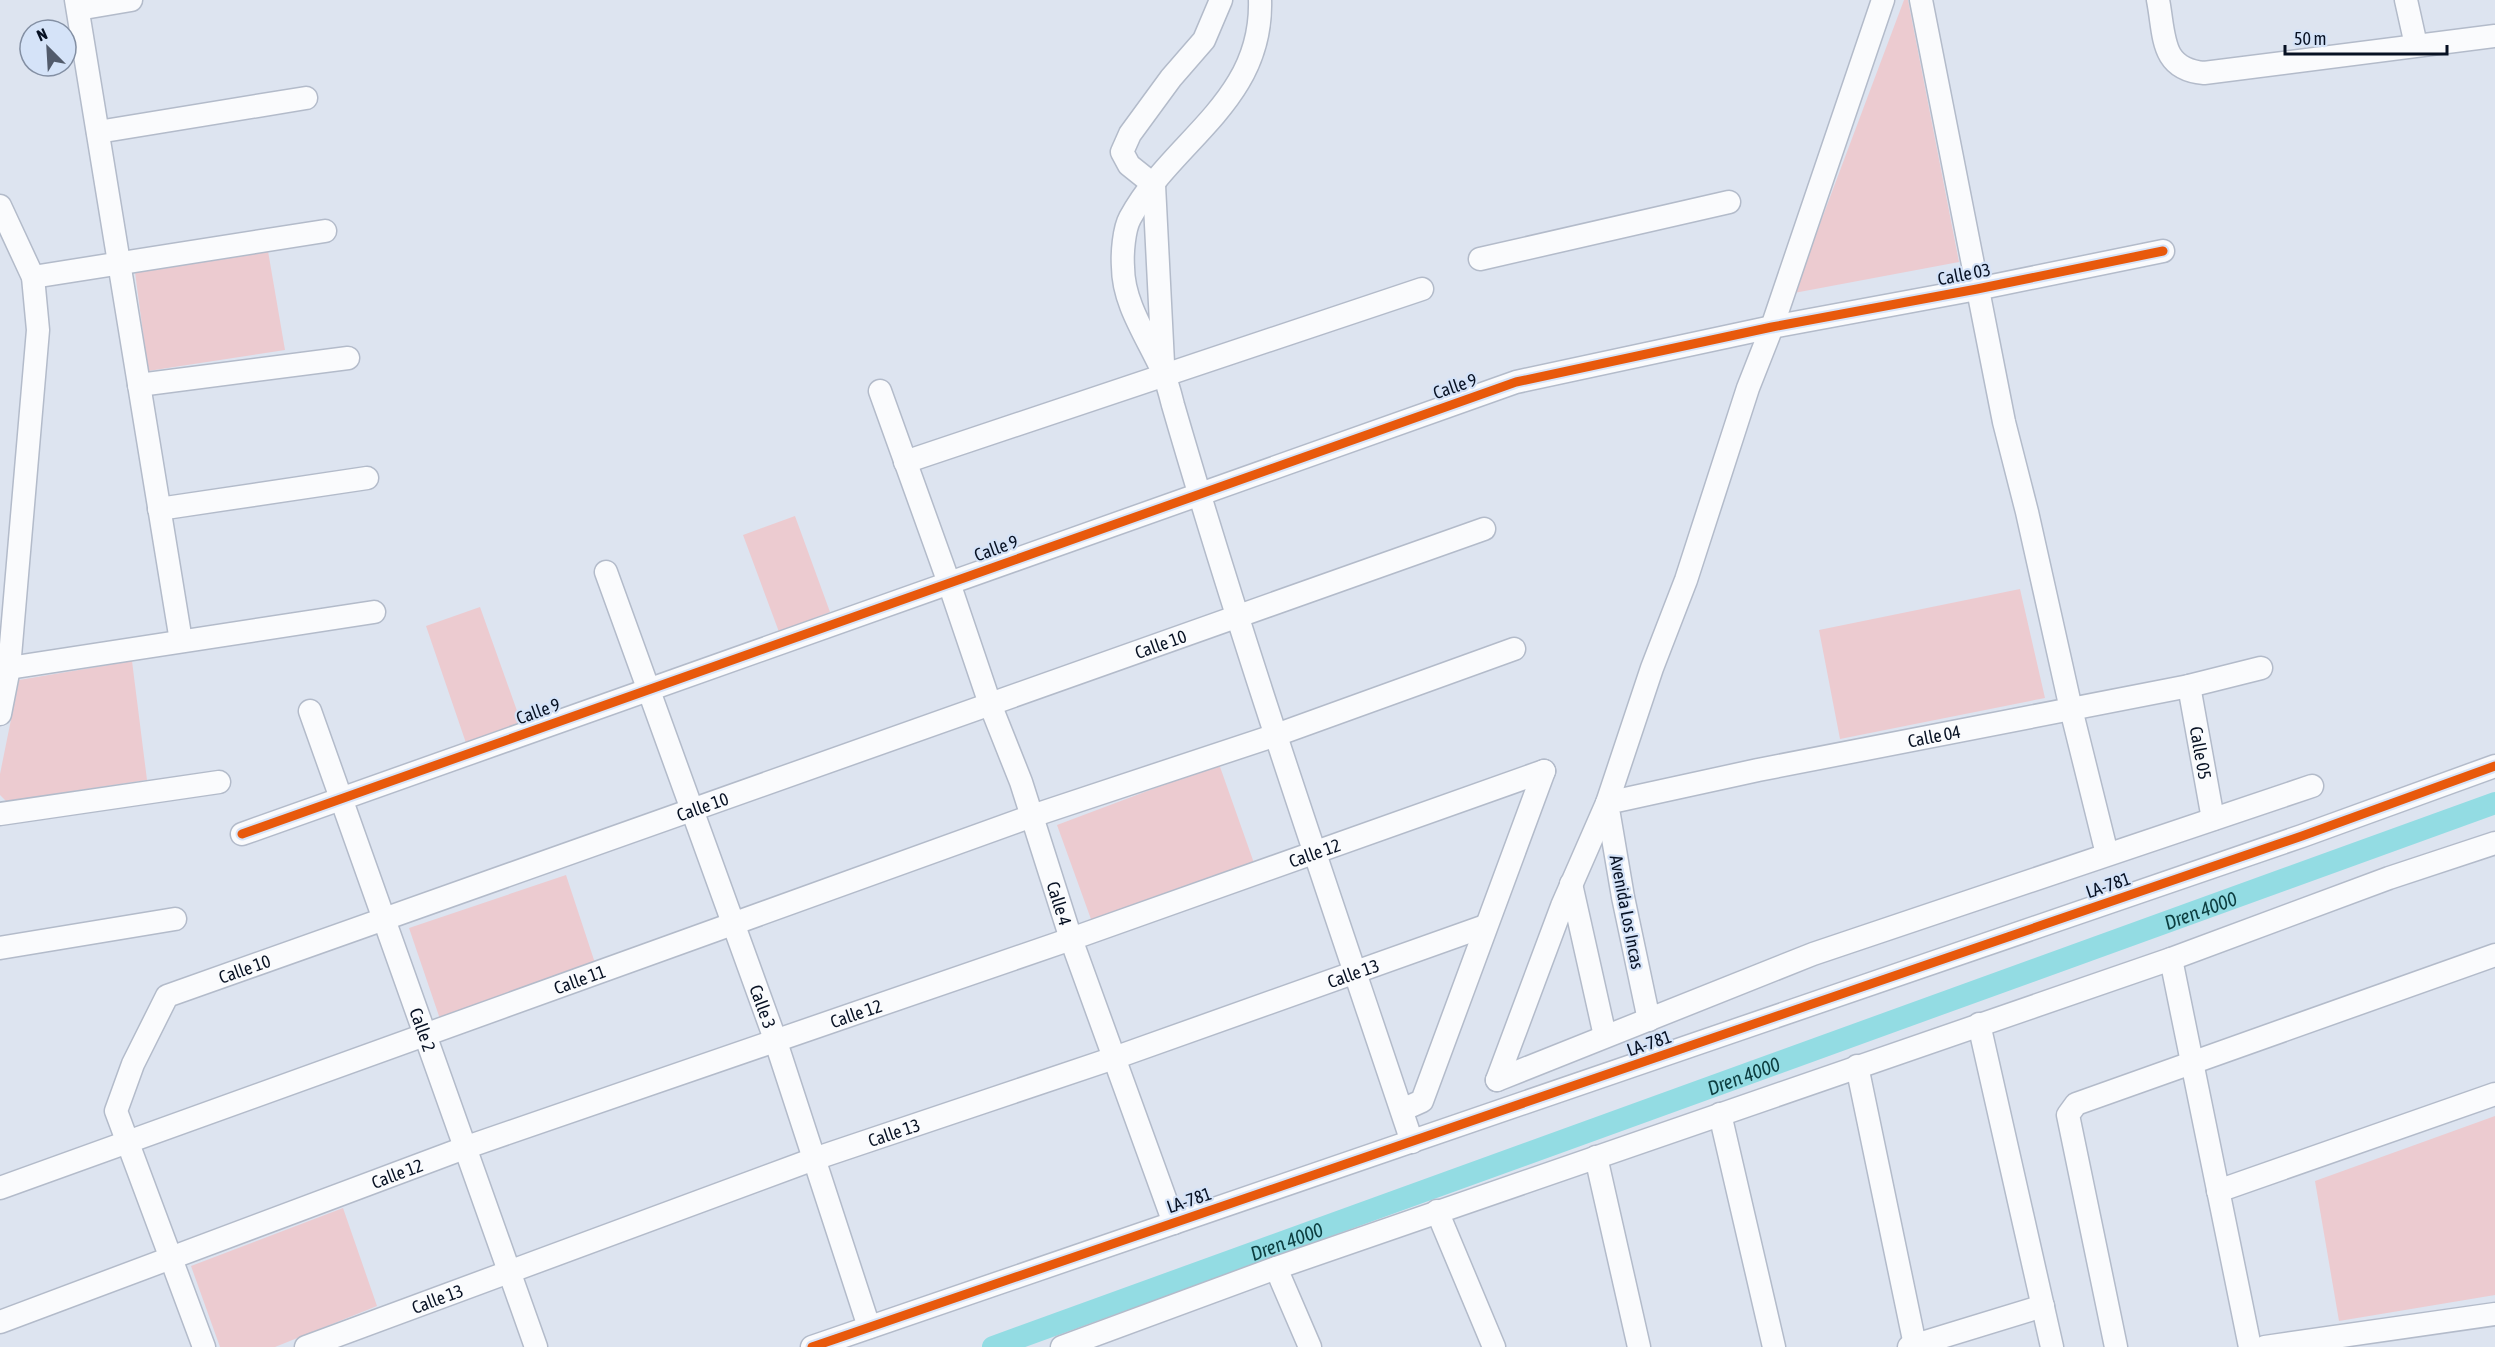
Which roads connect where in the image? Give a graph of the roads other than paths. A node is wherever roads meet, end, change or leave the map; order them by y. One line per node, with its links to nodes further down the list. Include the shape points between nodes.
1 (132, 0): 8 (street)
2 (1221, 0): 13 (street, via 1204,40 1171,78 1130,134 1122,152 1129,165)
3 (1260, 0): 13 (street, via 1253,51 1231,97)
4 (1883, 0): 23 (street)
5 (1922, 0): 22 (street)
6 (2158, 0): 10 (street, via 2169,57 2187,71)
7 (2406, 0): 10 (street)
8 (77, 5): 12 (street)
9 (2495, 36): 10 (street)
10 (2416, 45)
11 (306, 98): 12 (street)
12 (98, 132): 19 (street)
13 (1154, 185): 25 (street); 25 (street, via 1129,220 1122,268 1130,304)
14 (1729, 202): 18 (street)
15 (0, 206): 20 (street)
16 (326, 231): 19 (street)
17 (2163, 251): 22 (street, Calle 03)
18 (1480, 259)
19 (118, 263): 20 (street); 26 (street)
20 (33, 277): 39 (street, via 38,330)
21 (1422, 289): 25 (street)
22 (1977, 289): 23 (street, Calle 03); 44 (street)
23 (1772, 327): 30 (street, Calle 9, via 1516,382); 52 (street)
24 (348, 358): 26 (street)
25 (1164, 374): 28 (street); 30 (street)
26 (139, 385): 31 (street)
27 (880, 391): 28 (street, Calle 4)
28 (905, 462): 34 (street, Calle 4)
29 (367, 478): 31 (street)
30 (1198, 493): 34 (street, Calle 9); 36 (street)
31 (159, 509): 37 (street)
32 (1484, 529): 36 (street, Calle 10)
33 (606, 572): 42 (street, Calle 3)
34 (949, 583): 42 (street, Calle 9); 43 (street, Calle 4)
35 (374, 612): 37 (street)
36 (1238, 615): 43 (street, Calle 10); 47 (street)
37 (181, 641): 39 (street)
38 (1514, 649): 47 (street, Calle 11)
39 (9, 668): 46 (street)
40 (2261, 668): 41 (street, Calle 04)
41 (2189, 686): 44 (street, Calle 04); 56 (street, Calle 05)
42 (649, 688): 51 (street, Calle 9); 53 (street, Calle 3)
43 (990, 704): 53 (street, Calle 10); 55 (street, Calle 4)
44 (2071, 709): 52 (street, Calle 04); 60 (street)
45 (310, 711): 51 (street, Calle 2)
46 (0, 714)
47 (1276, 735): 55 (street, Calle 11); 59 (street)
48 (2495, 766): 82 (street, LA-781 / LA-781)
49 (219, 782): 54 (street)
50 (2312, 786): 56 (street)
51 (342, 799): 57 (street, Calle 9); 63 (street, Calle 2)
52 (1607, 803): 61 (street); 71 (street, Avenida Los Incas)
53 (693, 811): 63 (street, Calle 10); 64 (street, Calle 3)
54 (0, 814)
55 (1032, 816): 64 (street, Calle 11); 66 (street, Calle 4)
56 (2213, 819): 60 (street)
57 (242, 834)
58 (2495, 843): 69 (street)
59 (1313, 852): 65 (street, Calle 12, via 1544,771); 66 (street, Calle 12); 70 (street)
60 (2107, 854): 71 (street, via 1813,954)
61 (1571, 884): 74 (street); 74 (street, via 1497,1080)
62 (175, 919): 67 (street)
63 (386, 920): 73 (street, Calle 2); 83 (street, Calle 10, via 167,996 133,1064 116,1111)
64 (734, 924): 73 (street, Calle 11); 75 (street, Calle 3)
65 (1485, 927): 70 (street, Calle 13); 80 (street, via 1422,1101)
66 (1071, 939): 75 (street, Calle 12); 76 (street, Calle 4)
67 (0, 948)
68 (2495, 955): 77 (street)
69 (2172, 959): 72 (street); 77 (street)
70 (1356, 973): 76 (street, Calle 13); 80 (street)
71 (1649, 1020): 74 (street)
72 (1979, 1024): 78 (street); 94 (street)
73 (427, 1035): 83 (street, Calle 11); 84 (street, Calle 2)
74 (1605, 1036)
75 (775, 1039): 84 (street, Calle 12); 86 (street, Calle 3)
76 (1114, 1059): 86 (street, Calle 13); 90 (street, Calle 4)
77 (2194, 1063): 88 (street); 109 (street, via 2076,1104 2068,1115)
78 (1857, 1066): 81 (street); 98 (street)
79 (2495, 1094): 88 (street)
80 (1402, 1110): 82 (street)
81 (1720, 1114): 85 (street); 107 (street)
82 (1412, 1142): 90 (street, LA-781 / LA-781)
83 (128, 1143): 87 (street, Calle 11); 91 (street)
84 (467, 1147): 91 (street, Calle 12); 93 (street, Calle 2)
85 (1596, 1157): 89 (street); 106 (street)
86 (814, 1159): 93 (street, Calle 13); 97 (street, Calle 3)
87 (0, 1188)
88 (2218, 1191): 110 (street)
89 (1437, 1212): 92 (street); 105 (street)
90 (1174, 1223): 97 (street, LA-781 / LA-781)
91 (171, 1259): 96 (street, Calle 12); 99 (street)
92 (1276, 1268): 103 (street); 104 (street)
93 (510, 1271): 100 (street, Calle 13); 101 (street, Calle 2)
94 (2043, 1306): 98 (street); 108 (street)
95 (2495, 1314): 111 (street)
96 (0, 1322)
97 (869, 1327): 102 (street, LA-781 / LA-781)
98 (1912, 1346)
99 (204, 1347)
100 (306, 1347)
101 (536, 1347)
102 (812, 1347)
103 (1062, 1347)
104 (1310, 1347)
105 (1494, 1347)
106 (1639, 1347)
107 (1774, 1347)
108 (2052, 1347)
109 (2116, 1347)
110 (2250, 1347)
111 (2265, 1347)

